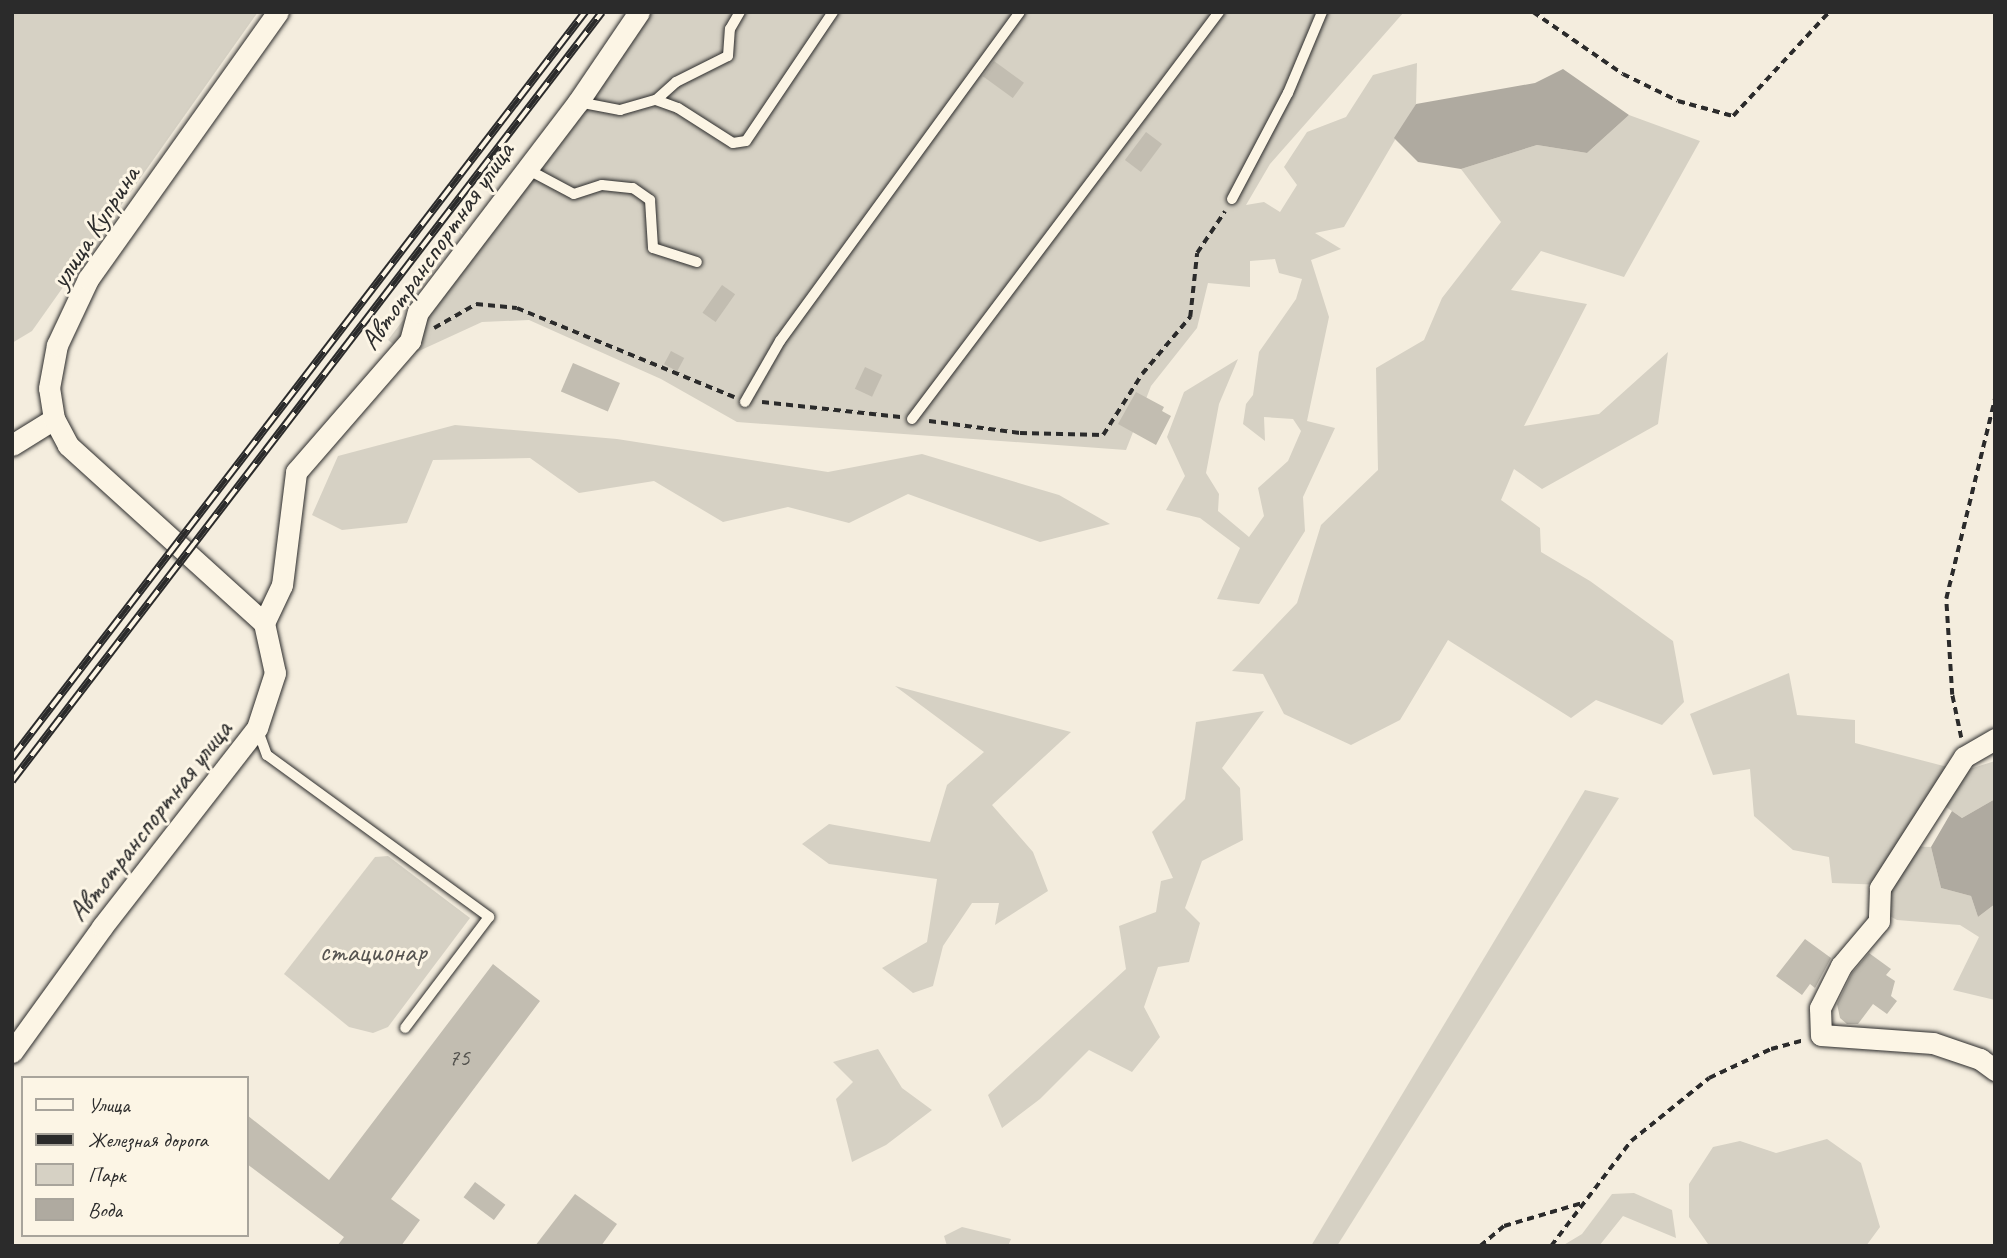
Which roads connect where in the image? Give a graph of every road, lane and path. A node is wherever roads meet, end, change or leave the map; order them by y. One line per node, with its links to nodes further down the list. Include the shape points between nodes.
1 (278, 12): 18 (street, улица Куприна, via 88,279 57,345 49,388)
2 (639, 12): 11 (street, Автотранспортная улица)
3 (740, 12): 10 (lane, via 730,29 728,56 676,82)
4 (833, 12): 10 (lane, via 746,141 733,143 678,108)
5 (1020, 12): 17 (lane, via 780,341)
6 (1219, 12): 19 (lane)
7 (1322, 12): 13 (lane, via 1288,93)
8 (1533, 12): 9 (path, via 1623,74 1678,102 1733,116)
9 (1829, 12)
10 (656, 100): 11 (lane, via 620,110)
11 (578, 102): 12 (street, Автотранспортная улица)
12 (526, 168): 14 (lane, via 575,194 602,185 633,188 650,200 653,248); 15 (street, Автотранспортная улица, via 418,312)
13 (1232, 199): 19 (path, via 1197,253 1190,317 1142,373 1103,436 1020,433)
14 (697, 262)
15 (411, 341): 17 (path, via 476,304 517,308); 21 (street, Автотранспортная улица, via 296,472 282,585)
16 (1995, 398): 24 (path, via 1946,599 1952,695)
17 (745, 402): 19 (path, via 804,404)
18 (54, 419): 20 (street); 21 (street, улица Куприна, via 68,445)
19 (912, 419)
20 (12, 445)
21 (264, 623): 22 (street, Автотранспортная улица, via 275,673)
22 (257, 728): 25 (lane, via 267,755 489,917); 27 (street, Автотранспортная улица)
23 (1995, 739): 24 (street)
24 (1964, 757): 26 (street, via 1880,888 1879,921 1829,985 1819,1008)
25 (405, 1028)
26 (1821, 1035): 28 (street, via 1933,1043 1980,1059); 29 (path, via 1771,1049 1709,1078 1631,1141)
27 (12, 1052)
28 (1995, 1070)
29 (1584, 1203): 30 (path, via 1504,1226); 31 (path)
30 (1480, 1246)
31 (1551, 1246)

